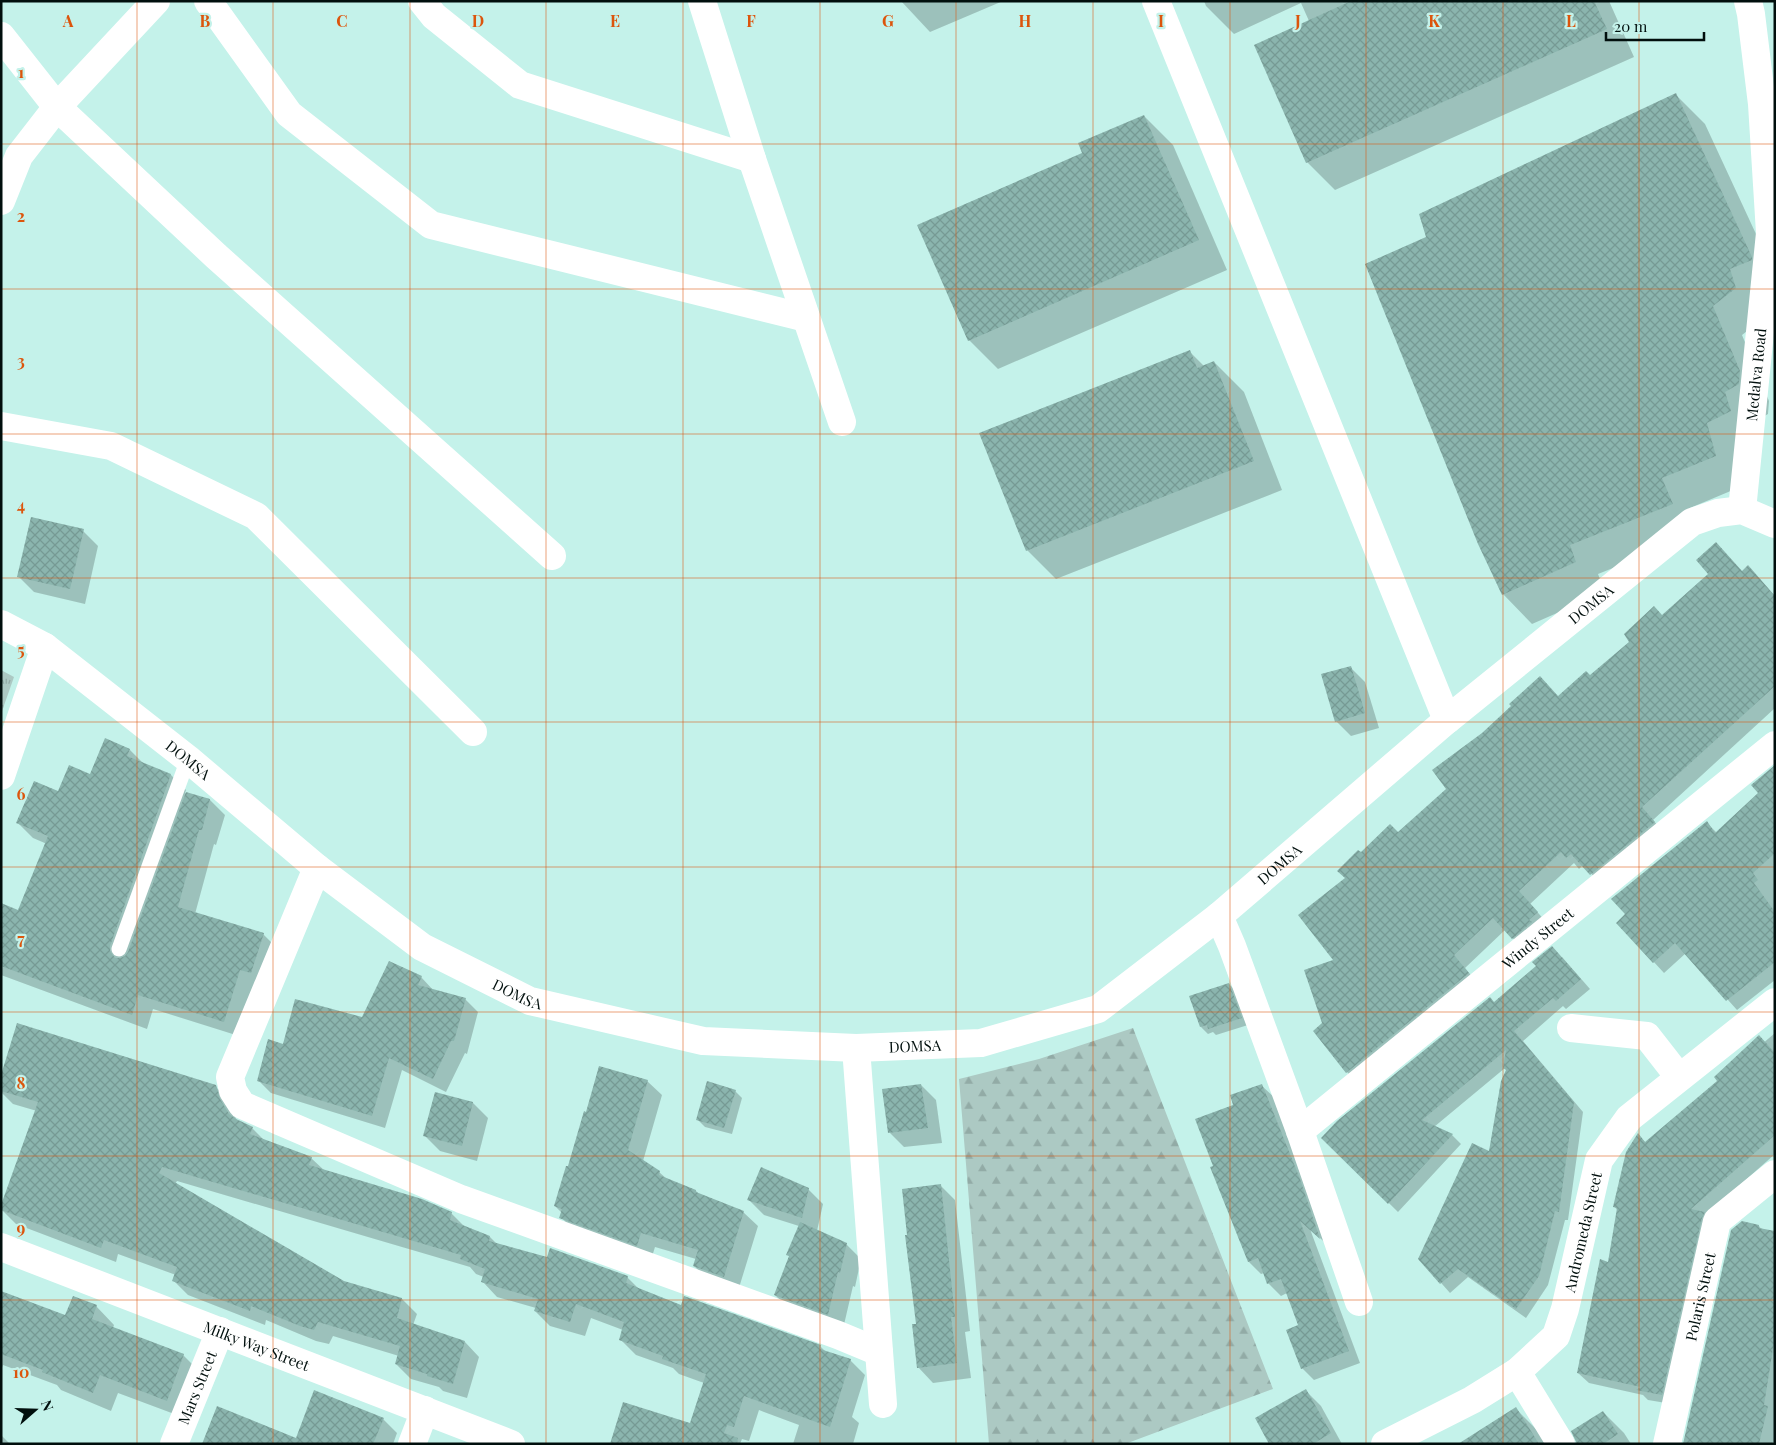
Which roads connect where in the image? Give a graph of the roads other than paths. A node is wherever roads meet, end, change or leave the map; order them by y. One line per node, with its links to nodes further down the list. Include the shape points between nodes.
1 (156, 1): 8 (street)
2 (208, 1): 11 (street, via 289,114 431,225)
3 (422, 1): 9 (street, via 434,16 520,85)
4 (702, 1): 9 (street)
5 (1156, 1): 19 (street)
6 (1748, 1): 14 (street, Medalva Road, via 1762,104 1770,233)
7 (1, 36): 8 (street)
8 (57, 107): 10 (street, via 19,156); 16 (street, via 216,256)
9 (752, 159): 11 (street)
10 (1, 201)
11 (806, 318): 12 (street)
12 (842, 422)
13 (1, 426): 20 (street, via 111,446 256,516)
14 (1742, 510): 15 (street, DOMSA); 19 (street, DOMSA, via 1718,512 1692,522)
15 (1775, 524)
16 (552, 556)
17 (1, 624): 18 (street, DOMSA)
18 (45, 647): 22 (street, DOMSA); 23 (street)
19 (1447, 720): 25 (street, DOMSA)
20 (473, 732)
21 (1775, 745): 31 (street, Windy Street)
22 (188, 758): 24 (street, DOMSA); 26 (lane)
23 (1, 776)
24 (317, 868): 29 (street, DOMSA, via 422,947 530,1002 703,1041); 36 (street, via 230,1077 233,1092 242,1105 461,1199)
25 (1219, 916): 29 (street, DOMSA, via 1098,1009 981,1043); 31 (street)
26 (119, 949)
27 (1775, 1002): 30 (street, Andromeda Street)
28 (1571, 1028): 30 (street, via 1647,1036)
29 (856, 1048): 36 (street)
30 (1679, 1077): 37 (street, Andromeda Street, via 1629,1118 1599,1160 1556,1336)
31 (1300, 1131): 34 (street)
32 (1775, 1174): 45 (street, Polaris Street, via 1717,1221)
33 (1, 1247): 35 (street, Milky Way Street)
34 (1359, 1302)
35 (220, 1331): 39 (street, Milky Way Street); 40 (street, Mars Street)
36 (879, 1352): 38 (street)
37 (1517, 1372): 43 (street, Andromeda Street, via 1472,1400); 44 (street)
38 (883, 1404)
39 (425, 1410): 41 (street); 42 (street, Milky Way Street)
40 (174, 1444)
41 (412, 1444)
42 (511, 1444)
43 (1385, 1444)
44 (1561, 1444)
45 (1667, 1444)

